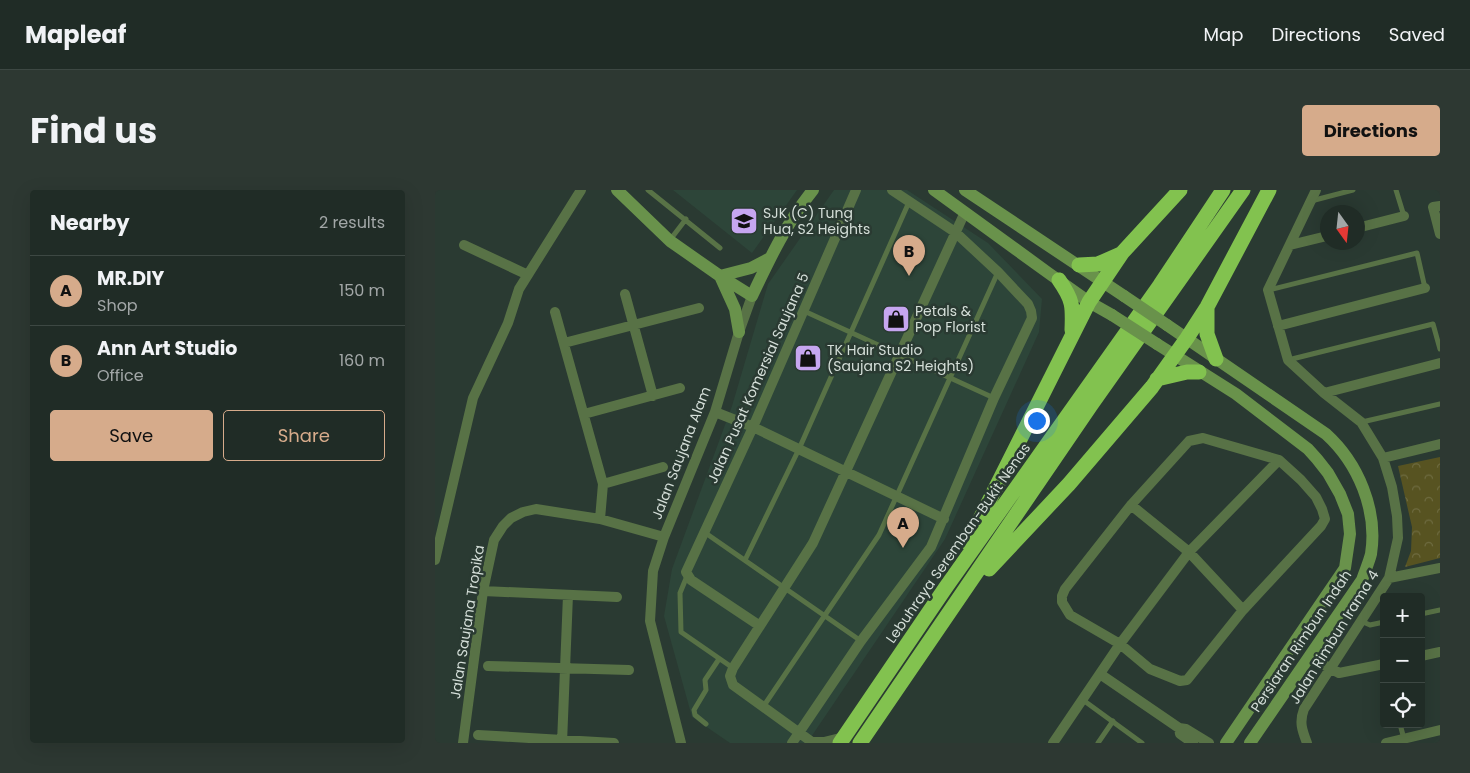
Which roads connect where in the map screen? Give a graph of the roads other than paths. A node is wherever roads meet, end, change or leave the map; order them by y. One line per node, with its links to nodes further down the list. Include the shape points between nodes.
1 (581, 190): 34 (street)
2 (617, 190): 26 (street)
3 (648, 190): 21 (lane)
4 (813, 190): 31 (street, Jalan Saujana Alam, via 797,210)
5 (856, 190): 45 (street, Jalan Pusat Komersial Saujana 5)
6 (892, 190): 17 (street)
7 (934, 190): 19 (street, Persiaran Rimbun Indah)
8 (965, 190): 32 (street, Persiaran Rimbun Indah)
9 (1180, 190): 30 (highway)
10 (1223, 190): 91 (highway, Lebuhraya Seremban-Bukit Nenas, via 1160,285)
11 (1243, 190): 96 (highway)
12 (1269, 190): 43 (highway)
13 (1316, 190): 16 (street)
14 (1353, 190): 16 (lane)
15 (1396, 190): 20 (lane)
16 (1311, 201): 28 (street)
17 (909, 202): 23 (street); 50 (lane)
18 (1437, 206): 24 (street)
19 (965, 212): 23 (street); 36 (street, Persiaran Rimbun Indah)
20 (1404, 216): 22 (street)
21 (686, 219): 26 (lane); 29 (lane)
22 (1365, 226)
23 (955, 232): 33 (street); 55 (street)
24 (1440, 234)
25 (1320, 238): 28 (street)
26 (670, 241): 35 (street)
27 (464, 244): 34 (street)
28 (1290, 245): 39 (street)
29 (720, 248)
30 (1122, 253): 32 (highway, via 1099,264); 37 (highway)
31 (770, 258): 35 (street, via 751,268); 41 (street, Jalan Saujana Alam)
32 (1079, 266): 37 (street, Persiaran Rimbun Indah)
33 (998, 272): 61 (lane); 66 (street, via 1028,304 1032,318)
34 (528, 275): 86 (street, via 519,289 508,323 473,398)
35 (720, 276): 41 (street); 49 (street, via 735,309)
36 (1059, 280): 42 (street, Persiaran Rimbun Indah); 51 (highway, via 1070,296)
37 (1102, 281): 42 (highway); 52 (street, Persiaran Rimbun Indah, bridge)
38 (1425, 288): 39 (lane, via 1417,253); 48 (street)
39 (1268, 290): 48 (street)
40 (625, 294): 47 (street)
41 (752, 296): 49 (street, Jalan Saujana Alam)
42 (1089, 302): 51 (highway); 56 (street, Persiaran Rimbun Indah, bridge)
43 (1207, 307): 52 (highway); 57 (highway, via 1207,334)
44 (699, 308): 47 (street)
45 (804, 311): 50 (lane); 71 (street, Jalan Pusat Komersial Saujana 5)
46 (555, 312): 53 (street)
47 (633, 325): 53 (street); 65 (street)
48 (1278, 326): 58 (street)
49 (739, 332): 68 (street, Jalan Saujana Alam)
50 (850, 332): 55 (lane); 73 (lane)
51 (1072, 334): 91 (highway)
52 (1187, 338): 56 (highway); 57 (street, Persiaran Rimbun Indah)
53 (564, 343): 69 (street)
54 (1440, 350): 58 (lane, via 1433,324)
55 (899, 354): 61 (lane); 77 (street)
56 (1174, 356): 60 (street, Persiaran Rimbun Indah); 62 (highway)
57 (1216, 358): 108 (street, Persiaran Rimbun Indah, via 1326,434 1353,468 1365,494 1373,538 1362,580)
58 (1288, 360): 64 (street)
59 (1440, 363): 64 (street)
60 (1199, 372): 62 (highway); 140 (street, Persiaran Rimbun Indah, via 1236,394 1308,449 1340,494 1348,514 1350,534 1345,568)
61 (951, 378): 66 (lane); 79 (lane)
62 (1157, 379): 96 (highway, via 1069,484)
63 (680, 388): 65 (street)
64 (1324, 393): 70 (street)
65 (653, 396): 69 (street)
66 (994, 398): 82 (street)
67 (1440, 404): 70 (lane)
68 (715, 412): 71 (street); 84 (street, Jalan Saujana Alam)
69 (584, 414): 78 (street)
70 (1361, 422): 74 (street)
71 (753, 427): 73 (street); 83 (street, Jalan Pusat Komersial Saujana 5)
72 (1440, 444): 74 (street)
73 (799, 449): 77 (street); 87 (lane)
74 (1383, 458): 90 (street, Jalan Rimbun Irama 4, via 1392,487 1398,538)
75 (1279, 460): 80 (street, via 1203,438 1189,441); 85 (street); 97 (street, via 1316,497 1325,519)
76 (663, 467): 78 (street)
77 (846, 472): 79 (street); 92 (street, via 813,543)
78 (603, 484): 81 (street)
79 (897, 496): 82 (street); 100 (lane, via 879,535)
80 (1131, 505): 85 (street); 105 (street, via 1061,596 1069,616)
81 (600, 519): 84 (street, Jalan Saujana Tropika); 93 (street, Jalan Saujana Tropika, via 536,509 511,518 494,540)
82 (943, 519): 104 (street, via 931,546)
83 (704, 532): 87 (lane); 89 (street, Jalan Pusat Komersial Saujana 5)
84 (664, 537): 132 (street, Jalan Saujana Alam, via 653,571 651,620)
85 (1189, 552): 97 (street); 105 (street)
86 (435, 560)
87 (745, 560): 92 (lane)
88 (1440, 568): 90 (street)
89 (687, 576): 103 (street); 109 (lane, via 680,593 680,630)
90 (1389, 578): 101 (street, Jalan Rimbun Irama 4)
91 (946, 587): 126 (highway, Lebuhraya Seremban-Bukit Nenas)
92 (785, 588): 100 (lane); 103 (street)
93 (483, 591): 94 (street); 130 (street, Jalan Saujana Tropika)
94 (568, 595): 95 (street); 113 (street)
95 (617, 596)
96 (956, 604): 134 (highway)
97 (1243, 610): 105 (street, via 1187,680 1180,681 1150,670)
98 (1440, 610): 99 (lane)
99 (1425, 613)
100 (825, 616): 104 (lane); 118 (lane)
101 (1361, 620): 102 (lane, via 1370,625); 112 (street, Jalan Rimbun Irama 4)
102 (1380, 623)
103 (760, 626): 114 (street)
104 (861, 641): 124 (street)
105 (1120, 644): 116 (street)
106 (1440, 652): 107 (street)
107 (1425, 655)
108 (1309, 657): 112 (street); 141 (street, Persiaran Rimbun Indah)
109 (719, 659): 114 (lane); 120 (lane, via 705,680 707,690 694,710)
110 (488, 666): 113 (street)
111 (1380, 666): 112 (street, via 1339,673)
112 (1326, 667): 142 (street, Jalan Rimbun Irama 4, via 1300,719)
113 (565, 668): 115 (street); 127 (street)
114 (733, 668): 118 (street, via 730,676 733,685)
115 (629, 670)
116 (1100, 674): 117 (street); 121 (street)
117 (1083, 700): 119 (lane); 135 (street)
118 (763, 707): 124 (street)
119 (1113, 722): 136 (lane); 137 (lane)
120 (706, 724)
121 (1179, 728): 138 (street, via 1180,734); 139 (street)
122 (1401, 728): 128 (lane)
123 (1440, 730): 128 (street)
124 (799, 733): 129 (street); 133 (street)
125 (478, 735): 127 (street)
126 (842, 740): 129 (street)
127 (562, 741): 131 (street)
128 (1405, 741): 143 (street)
129 (812, 742)
130 (463, 743)
131 (614, 743)
132 (681, 743)
133 (792, 743)
134 (861, 743)
135 (1053, 743)
136 (1098, 743)
137 (1142, 743)
138 (1193, 743)
139 (1209, 743)
140 (1226, 743)
141 (1250, 743)
142 (1307, 743)
143 (1386, 743)

